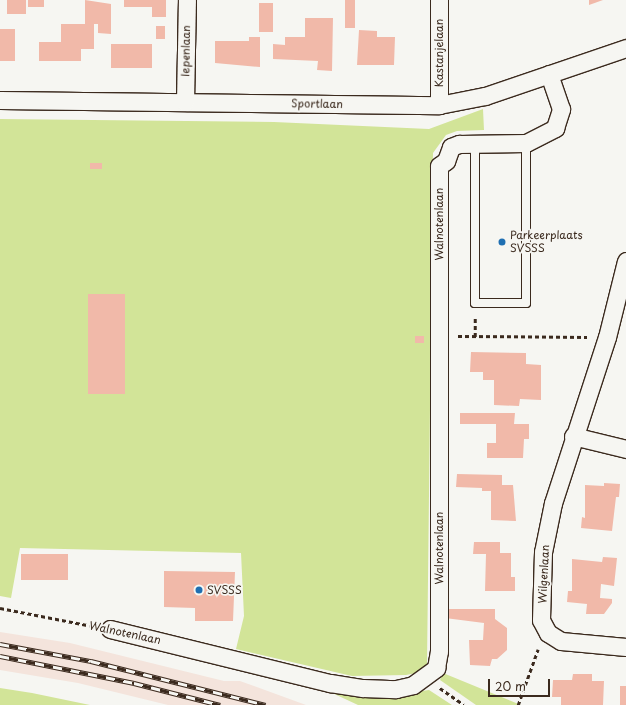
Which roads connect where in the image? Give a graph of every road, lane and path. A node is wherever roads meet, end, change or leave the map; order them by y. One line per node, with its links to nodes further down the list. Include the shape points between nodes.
1 (187, 0): 6 (street, Iepenlaan)
2 (439, 0): 7 (street, Kastanjelaan)
3 (626, 48): 4 (street, Sportlaan)
4 (549, 74): 7 (street, Sportlaan, via 485,96); 8 (street, Walnotenlaan, via 561,109 555,128)
5 (0, 100): 6 (street, Sportlaan)
6 (185, 102): 7 (street, Sportlaan)
7 (439, 105)
8 (526, 143): 9 (street, Walnotenlaan); 11 (lane, via 526,304)
9 (475, 144): 11 (lane); 12 (street, Walnotenlaan, via 451,147 446,161 439,166)
10 (626, 261): 14 (street, Wilgenlaan)
11 (475, 303): 13 (path)
12 (438, 336): 13 (path); 21 (street, Walnotenlaan, via 439,651 436,668)
13 (475, 337): 14 (path)
14 (607, 337): 15 (street, Wilgenlaan)
15 (573, 436): 16 (street); 19 (street, Wilgenlaan, via 553,503 543,552 541,620)
16 (626, 448)
17 (0, 608): 18 (path, Walnotenlaan)
18 (110, 629): 21 (street, Walnotenlaan, via 330,683 396,689)
19 (548, 633): 20 (street, via 561,641); 23 (path, via 540,646)
20 (626, 647)
21 (427, 678): 22 (path)
22 (464, 705)
23 (518, 705)

